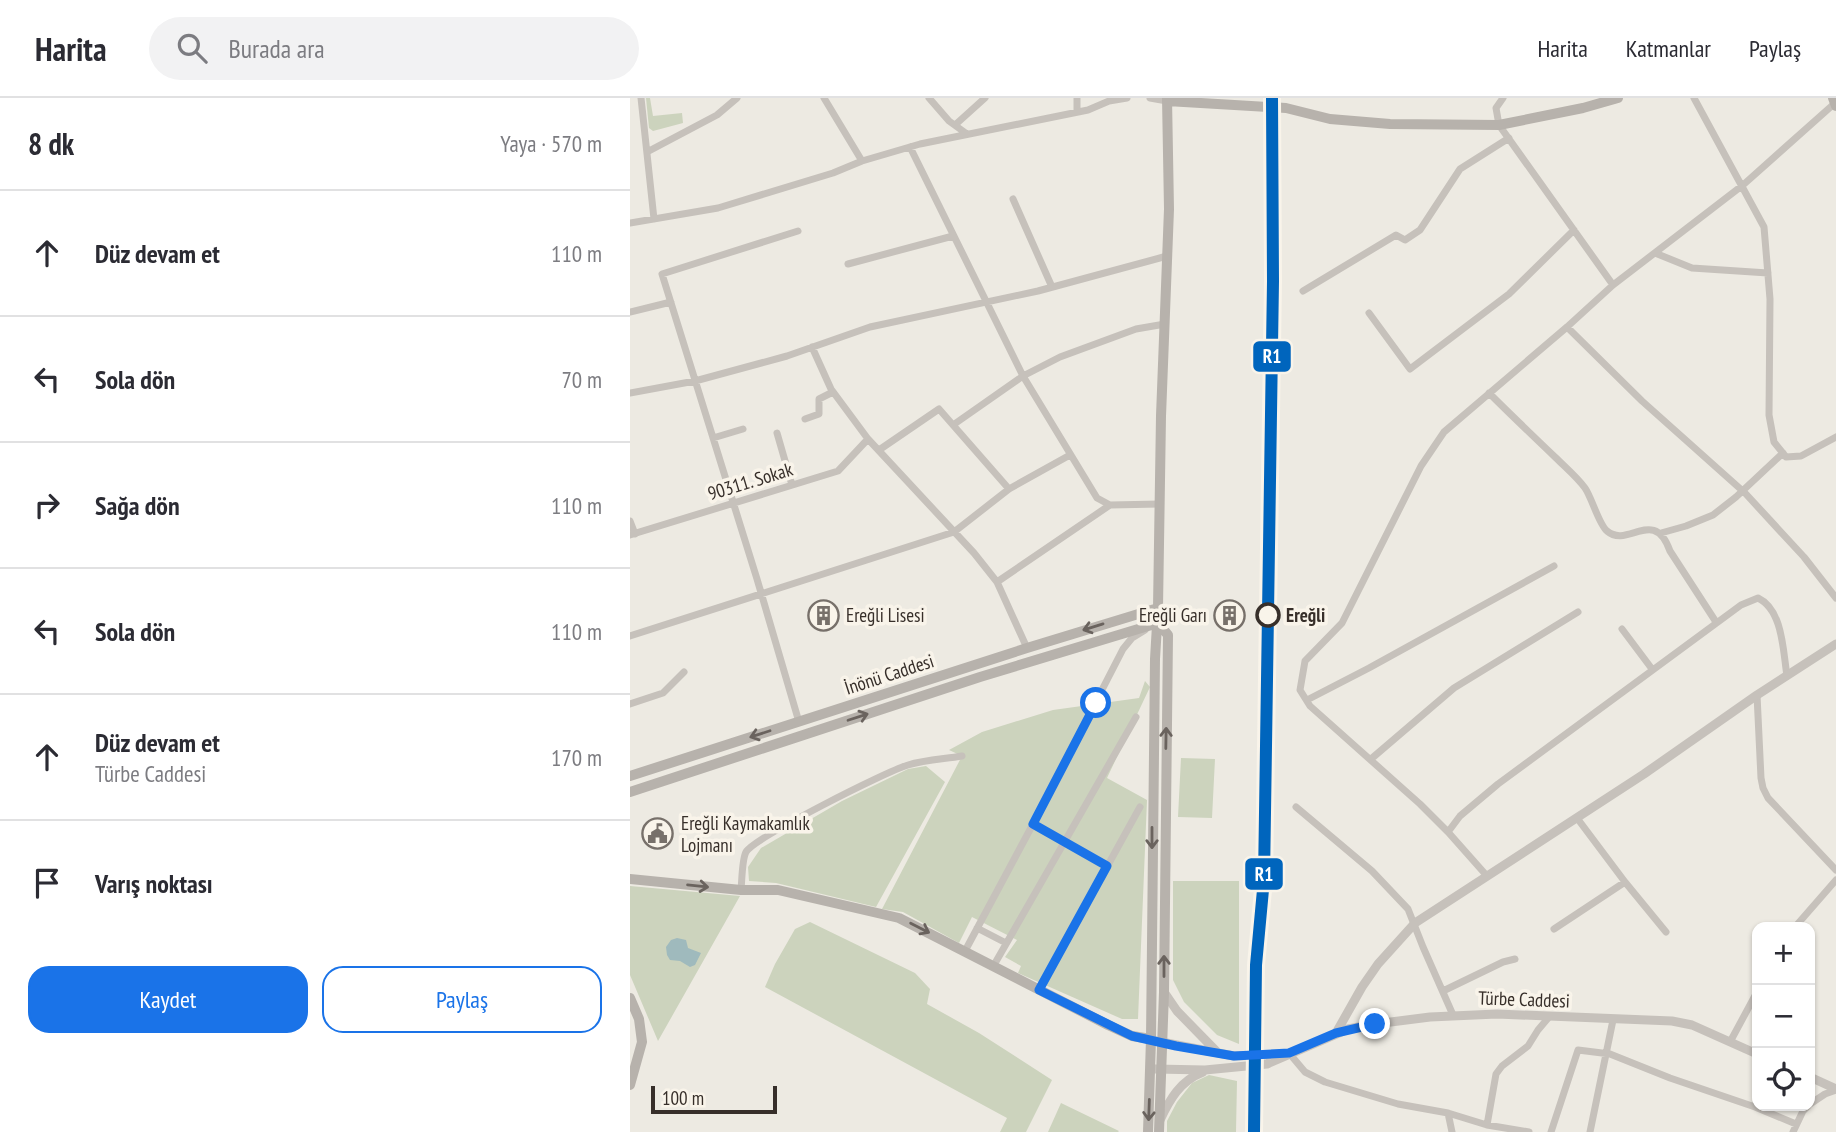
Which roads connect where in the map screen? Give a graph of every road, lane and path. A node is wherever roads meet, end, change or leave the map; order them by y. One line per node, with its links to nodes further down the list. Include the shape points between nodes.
1 (641, 98): 23 (street)
2 (724, 98): 16 (street)
3 (737, 98): 16 (street)
4 (824, 98): 24 (street)
5 (929, 98): 18 (street)
6 (985, 98): 18 (street)
7 (1077, 98): 17 (street)
8 (1127, 98): 17 (street)
9 (1150, 98): 13 (street)
10 (1503, 98): 19 (street, via 1496,108)
11 (1618, 98): 19 (main road)
12 (1694, 98): 25 (street)
13 (1167, 99): 15 (main road); 33 (main road)
14 (1835, 102): 25 (street)
15 (1288, 103): 19 (main road, via 1329,119)
16 (726, 107): 23 (street)
17 (1077, 112): 20 (street)
18 (955, 125): 20 (street)
19 (1499, 125): 21 (street)
20 (967, 134): 22 (street)
21 (1509, 138): 29 (street); 38 (street, via 1460,169 1420,230 1405,240 1396,234)
22 (910, 148): 24 (street); 31 (street)
23 (647, 152): 27 (street)
24 (862, 161): 27 (street, via 718,208)
25 (1742, 185): 32 (street); 35 (street, via 1764,227)
26 (1013, 199): 37 (street)
27 (654, 219): 28 (street)
28 (630, 223)
29 (1574, 230): 36 (street); 42 (street, via 1510,294 1410,369)
30 (798, 231): 39 (street, via 662,274)
31 (953, 236): 34 (street); 40 (street)
32 (1655, 253): 35 (street, via 1692,268); 36 (street)
33 (1167, 256): 37 (street); 43 (main road)
34 (848, 264)
35 (1768, 273): 59 (street, via 1769,415 1774,442)
36 (1613, 285): 44 (street)
37 (1052, 287): 40 (street)
38 (1303, 291)
39 (671, 302): 41 (street); 47 (street)
40 (986, 303): 45 (street, via 870,327); 46 (street)
41 (630, 312)
42 (1369, 313)
43 (1165, 324): 46 (street, via 1136,328 1060,356); 65 (main road)
44 (1567, 327): 50 (street); 63 (street)
45 (812, 347): 47 (street); 48 (street)
46 (1023, 376): 52 (street); 60 (street)
47 (695, 381): 49 (street); 56 (street)
48 (833, 392): 51 (street, via 819,399 819,414); 57 (street)
49 (630, 393)
50 (1489, 393): 69 (street, via 1585,488 1605,530 1619,535 1654,530); 87 (street, via 1444,432 1421,466 1342,623 1305,661 1300,690)
51 (805, 419)
52 (953, 425): 58 (street, via 939,409); 62 (street)
53 (743, 429): 56 (street)
54 (777, 433): 61 (street)
55 (1836, 437): 59 (street, via 1801,456)
56 (713, 438): 64 (street)
57 (868, 439): 58 (street); 61 (street, 90311. Sokak, via 838,471)
58 (878, 450): 68 (street)
59 (1783, 453): 63 (street)
60 (1070, 455): 62 (street); 66 (street, via 1097,498)
61 (792, 485): 64 (street, 90311. Sokak)
62 (1009, 489): 68 (street)
63 (1742, 491): 69 (street, via 1713,515); 74 (street)
64 (733, 502): 70 (street, 90311. Sokak); 73 (street)
65 (1160, 504): 66 (street); 75 (main road)
66 (1110, 505): 72 (street)
67 (630, 521): 70 (street)
68 (954, 532): 72 (street); 73 (street)
69 (1661, 534): 77 (street)
70 (632, 535)
71 (1554, 566): 87 (street)
72 (997, 582): 82 (street)
73 (761, 594): 80 (street); 90 (street)
74 (1836, 598)
75 (1158, 608): 78 (main road); 82 (main road, İnönü Caddesi, one-way to 82)
76 (1578, 612): 92 (street, via 1454,688)
77 (1716, 622): 83 (street); 85 (street, via 1758,598 1766,602 1778,622)
78 (1158, 623): 94 (main road, one-way to 78); 98 (street, via 1123,649); 119 (main road, one-way to 78, via 1168,635); 127 (main road, one-way to 127)
79 (1622, 629): 83 (street)
80 (630, 636)
81 (1836, 644): 85 (street)
82 (1027, 648): 90 (main road, İnönü Caddesi)
83 (1652, 669): 99 (street, via 1498,784)
84 (684, 672): 88 (street, via 663,692)
85 (1787, 676): 86 (street)
86 (1757, 695): 97 (street); 102 (street, via 1763,788)
87 (1307, 700): 92 (street)
88 (630, 704)
89 (1136, 717): 100 (street)
90 (799, 722): 93 (main road, İnönü Caddesi, one-way to 93)
91 (962, 756): 107 (street, via 908,765 844,794 761,841 746,853)
92 (1371, 759): 99 (street)
93 (630, 776)
94 (630, 792)
95 (1140, 807): 101 (street)
96 (1296, 807): 109 (street, via 1372,872 1408,909)
97 (1577, 818): 103 (street); 106 (street)
98 (1033, 824): 100 (street); 110 (street)
99 (1448, 832): 103 (street)
100 (1065, 841): 101 (street); 113 (street)
101 (1107, 866): 117 (street)
102 (1836, 870)
103 (1487, 876): 109 (street)
104 (630, 879): 107 (main road, one-way to 107)
105 (1836, 880): 108 (street)
106 (1625, 882): 111 (street); 112 (street)
107 (741, 890): 114 (main road, one-way to 114, via 778,890 899,918)
108 (1799, 922)
109 (1415, 923): 118 (street); 126 (street, via 1370,975)
110 (977, 928): 113 (street); 114 (street)
111 (1554, 929)
112 (1666, 932)
113 (1006, 943): 116 (street)
114 (965, 951): 116 (main road)
115 (1515, 959): 118 (street)
116 (994, 965): 117 (main road)
117 (1039, 990): 127 (main road, via 1132,1036)
118 (1443, 991): 122 (street)
119 (1164, 992): 129 (main road); 133 (street)
120 (630, 998): 124 (main road)
121 (1752, 1001): 128 (street)
122 (1452, 1015): 123 (street, Türbe Caddesi); 126 (street, Türbe Caddesi)
123 (1549, 1017): 125 (street, Türbe Caddesi); 143 (street, via 1528,1046 1496,1074)
124 (634, 1019): 138 (main road, via 642,1042)
125 (1614, 1020): 128 (street, Türbe Caddesi, via 1682,1023); 132 (street)
126 (1336, 1033): 131 (street, Türbe Caddesi)
127 (1151, 1040): 129 (street, Türbe Caddesi); 134 (main road)
128 (1730, 1042): 130 (street, Türbe Caddesi)
129 (1163, 1044): 133 (street, Türbe Caddesi); 135 (main road)
130 (1752, 1052)
131 (1289, 1053): 133 (street, Türbe Caddesi); 136 (street, Türbe Caddesi, via 1267,1064); 142 (street, via 1306,1072 1325,1082)
132 (1606, 1054): 145 (street, via 1755,1107); 149 (street, via 1578,1051); 150 (street)
133 (1219, 1055)
134 (1150, 1069): 135 (street, Türbe Caddesi); 146 (main road, one-way to 146)
135 (1161, 1069): 136 (street, Türbe Caddesi); 144 (main road)
136 (1205, 1070): 144 (street, Türbe Caddesi, via 1178,1088)
137 (1815, 1079): 139 (street)
138 (630, 1085)
139 (1836, 1089): 140 (street)
140 (1815, 1101)
141 (1803, 1111): 145 (street)
142 (1448, 1113): 143 (street); 147 (street)
143 (1487, 1125): 148 (street)
144 (1160, 1127)
145 (1795, 1128)
146 (1148, 1132)
147 (1452, 1132)
148 (1529, 1132)
149 (1551, 1132)
150 (1590, 1132)

